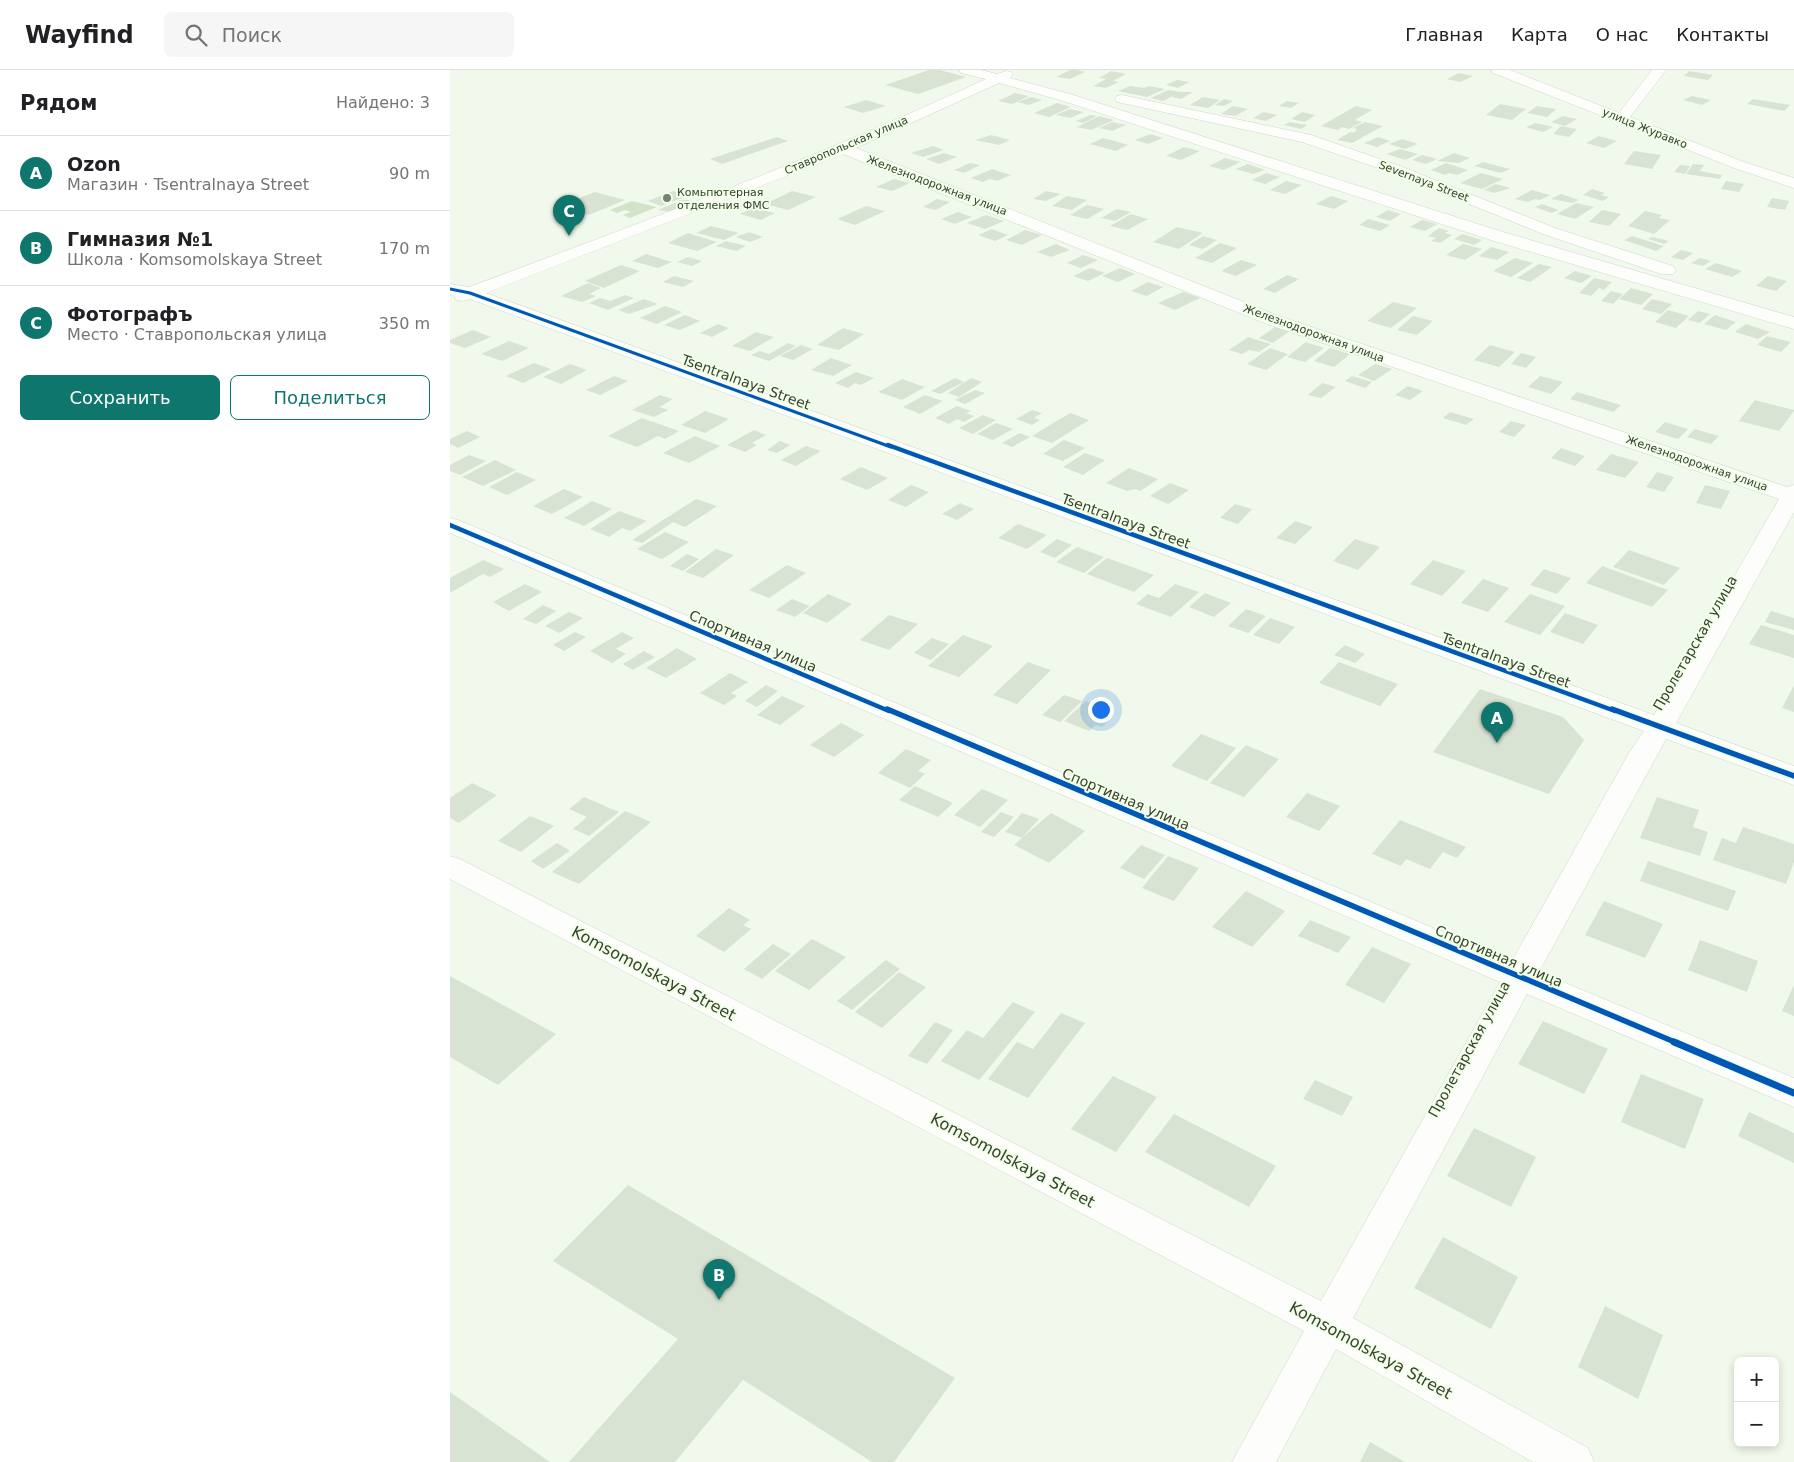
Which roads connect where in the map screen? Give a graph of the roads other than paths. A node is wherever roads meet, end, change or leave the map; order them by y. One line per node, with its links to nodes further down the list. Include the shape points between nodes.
1 (966, 70): 5 (street, Severnaya Street)
2 (1016, 70): 5 (street, Ставропольская улица)
3 (1498, 70): 7 (street, улица Журавко)
4 (1659, 70): 7 (street)
5 (996, 80): 6 (street, Severnaya Street); 8 (street, Ставропольская улица)
6 (1043, 90): 11 (street, Severnaya Street, via 1066,88 1306,138); 12 (street, Severnaya Street, via 1500,237)
7 (1621, 119): 9 (street, улица Журавко)
8 (844, 149): 10 (street, Ставропольская улица, via 625,236); 13 (street, Железнодорожная улица, via 1273,320)
9 (1794, 183)
10 (457, 294): 15 (street, Tsentralnaya Street)
11 (1794, 318)
12 (1794, 323)
13 (1793, 494): 15 (street, Пролетарская улица)
14 (450, 525): 18 (street, Спортивная улица)
15 (1660, 728): 16 (street, Tsentralnaya Street); 18 (street, Пролетарская улица, via 1643,753)
16 (1794, 776)
17 (450, 866): 20 (street, Komsomolskaya Street)
18 (1521, 978): 19 (street, Спортивная улица); 20 (street, Пролетарская улица)
19 (1794, 1093)
20 (1329, 1325): 21 (street, Пролетарская улица); 22 (street, Komsomolskaya Street)
21 (1253, 1462)
22 (1573, 1462)

